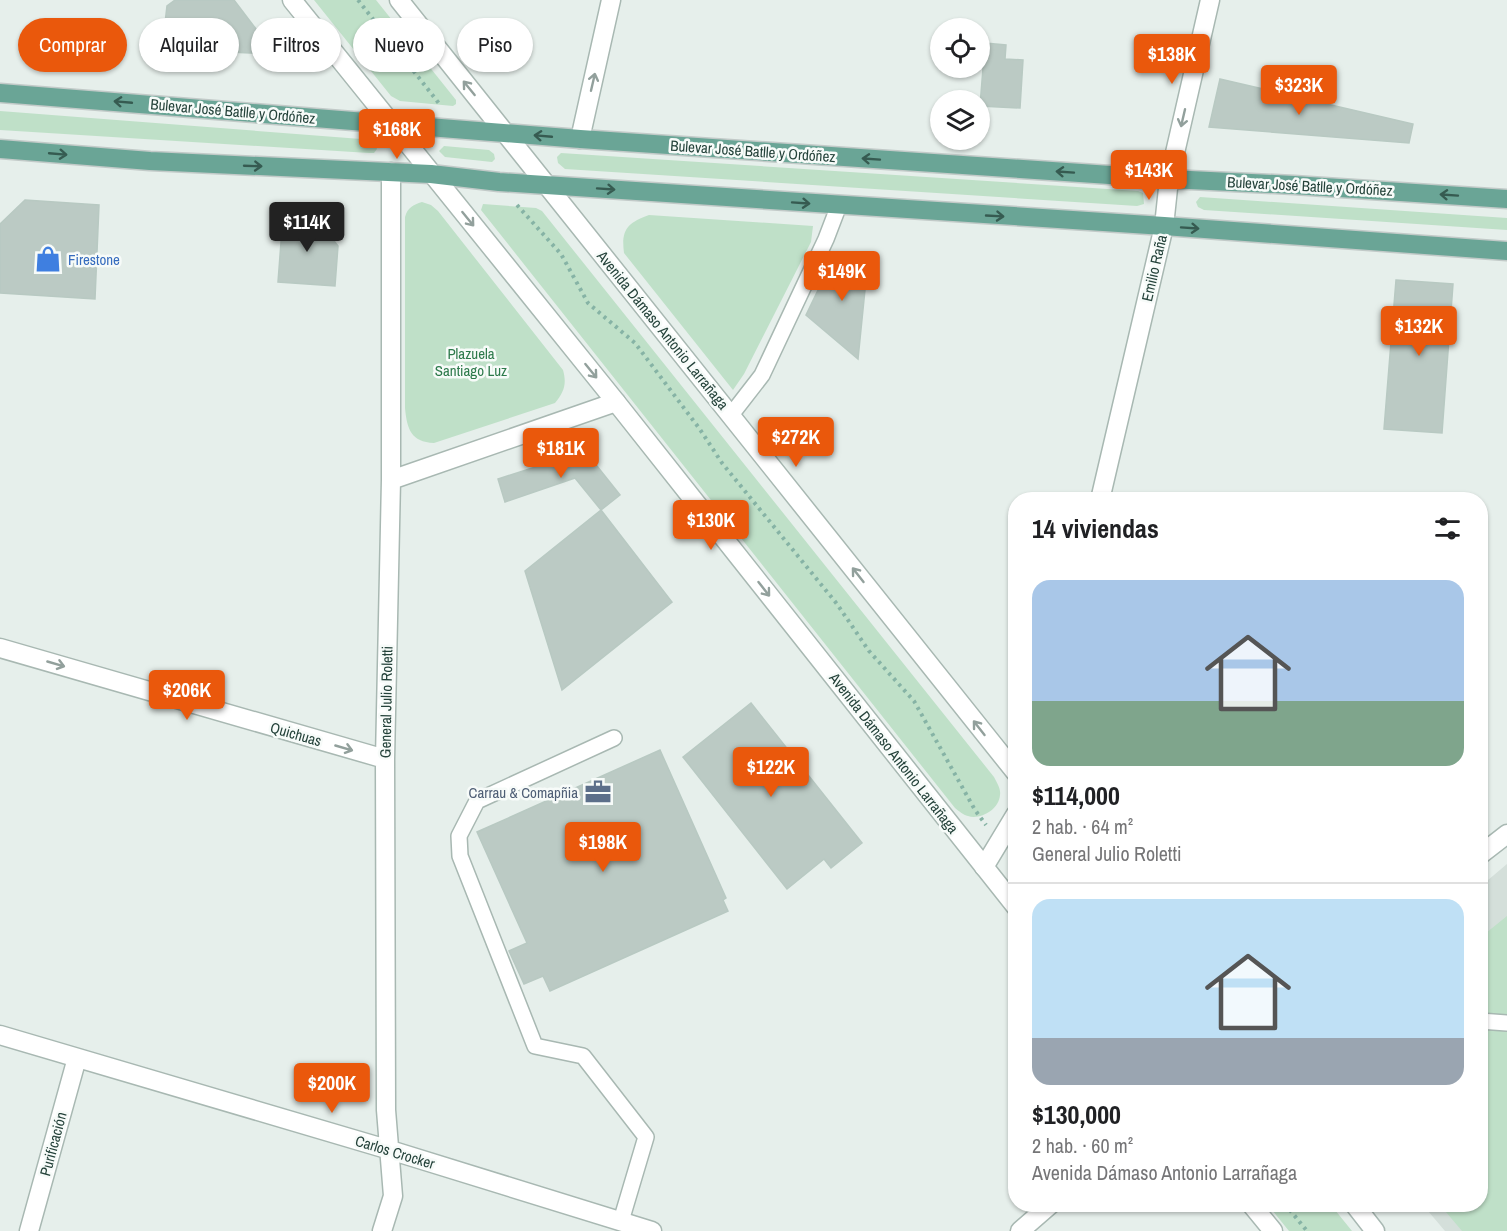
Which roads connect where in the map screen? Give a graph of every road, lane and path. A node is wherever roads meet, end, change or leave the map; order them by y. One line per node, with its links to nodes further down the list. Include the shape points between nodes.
1 (292, 0): 7 (street, Avenida Dámaso Antonio Larrañaga)
2 (358, 0): 8 (path)
3 (399, 0): 9 (street, Avenida Dámaso Antonio Larrañaga, one-way to 3)
4 (611, 0): 10 (street, one-way to 4)
5 (1210, 0): 14 (street, Emilio Raña, one-way to 14)
6 (0, 93): 7 (main road, Bulevar José Batlle y Ordóñez, one-way to 6)
7 (391, 124): 8 (main road, Bulevar José Batlle y Ordóñez); 13 (street, Avenida Dámaso Antonio Larrañaga)
8 (459, 130): 9 (main road, Bulevar José Batlle y Ordóñez)
9 (506, 133): 10 (main road, Bulevar José Batlle y Ordóñez, one-way to 9); 16 (street, Avenida Dámaso Antonio Larrañaga)
10 (580, 139): 14 (main road, Bulevar José Batlle y Ordóñez, one-way to 10)
11 (0, 149): 12 (main road, one-way to 12, via 150,161)
12 (391, 172): 13 (main road); 23 (street, General Julio Roletti)
13 (431, 174): 15 (main road); 21 (street, Avenida Dámaso Antonio Larrañaga, one-way to 21)
14 (1169, 179): 17 (main road, Bulevar José Batlle y Ordóñez, one-way to 14); 19 (street, Emilio Raña)
15 (499, 182): 16 (main road); 31 (path, via 561,254 588,303 635,343 722,463 837,604 869,651 914,701 975,810)
16 (548, 186): 18 (main road, one-way to 18); 22 (street, Avenida Dámaso Antonio Larrañaga)
17 (1507, 199)
18 (839, 205): 19 (main road, one-way to 19); 22 (lane, via 762,375)
19 (1164, 226): 20 (main road, one-way to 20); 24 (street, Emilio Raña)
20 (1507, 251)
21 (616, 402): 23 (street); 33 (street, Avenida Dámaso Antonio Larrañaga, one-way to 33)
22 (731, 415): 28 (street, Avenida Dámaso Antonio Larrañaga, one-way to 22)
23 (391, 480): 27 (street, General Julio Roletti)
24 (1102, 492)
25 (0, 648): 27 (street, Quichuas, one-way to 27)
26 (614, 738): 44 (lane, via 477,801 459,836 460,856 535,1046 583,1056 646,1137)
27 (385, 759): 39 (street, General Julio Roletti, via 386,1110)
28 (1008, 763)
29 (1008, 828): 31 (street)
30 (1507, 834): 32 (street)
31 (1000, 841): 33 (street)
32 (1488, 849)
33 (984, 867): 34 (street, Avenida Dámaso Antonio Larrañaga)
34 (1008, 897)
35 (1488, 1022): 36 (lane)
36 (1507, 1023)
37 (0, 1035): 38 (street, Carlos Crocker)
38 (77, 1058): 39 (street, Carlos Crocker); 45 (street, Purificación)
39 (390, 1150): 44 (street, Carlos Crocker); 46 (street, General Julio Roletti, via 393,1196)
40 (1042, 1212): 48 (street)
41 (1258, 1212): 49 (street)
42 (1291, 1212): 50 (path)
43 (1360, 1212): 51 (street)
44 (621, 1221): 47 (street, Carlos Crocker)
45 (29, 1231)
46 (382, 1231)
47 (652, 1231)
48 (1020, 1231)
49 (1273, 1231)
50 (1306, 1231)
51 (1375, 1231)

